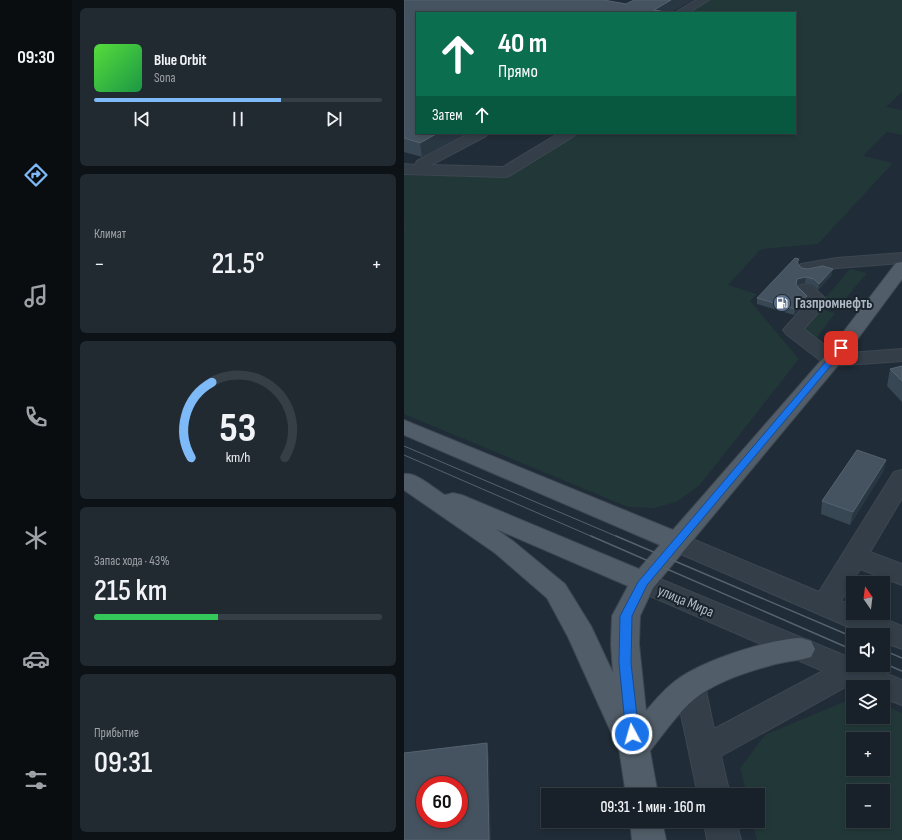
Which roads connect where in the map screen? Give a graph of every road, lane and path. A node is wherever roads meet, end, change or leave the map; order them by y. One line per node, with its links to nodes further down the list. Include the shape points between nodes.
1 (704, 0): 2 (street)
2 (682, 12)
3 (479, 134): 6 (street)
4 (568, 134): 8 (street, via 506,172)
5 (404, 159): 6 (street)
6 (422, 164): 8 (street)
7 (404, 169): 8 (street)
8 (440, 169)
9 (902, 258): 11 (street)
10 (902, 267): 14 (main road)
11 (807, 268)
12 (805, 290): 14 (street, via 819,301 793,330)
13 (902, 355): 14 (street)
14 (832, 360): 18 (main road)
15 (404, 427): 18 (main road)
16 (902, 478): 19 (street)
17 (405, 480): 21 (main road, улица Мира); 30 (main road, via 504,547 556,591 580,634)
18 (676, 542): 21 (main road); 22 (street)
19 (855, 556): 20 (street); 22 (street)
20 (902, 575)
21 (643, 582): 24 (street, улица Мира); 30 (main road, via 626,616 625,663)
22 (825, 606): 23 (street)
23 (902, 638)
24 (801, 649): 25 (street, улица Мира); 28 (main road, via 774,653 722,669)
25 (846, 668)
26 (846, 672): 31 (street)
27 (855, 672): 29 (street, улица Мира)
28 (690, 686): 30 (main road, via 663,712); 31 (street)
29 (902, 693)
30 (634, 748): 32 (main road)
31 (703, 750): 33 (street)
32 (641, 788)
33 (712, 788)
34 (647, 828): 36 (main road)
35 (721, 828): 37 (street)
36 (650, 840)
37 (724, 840)

